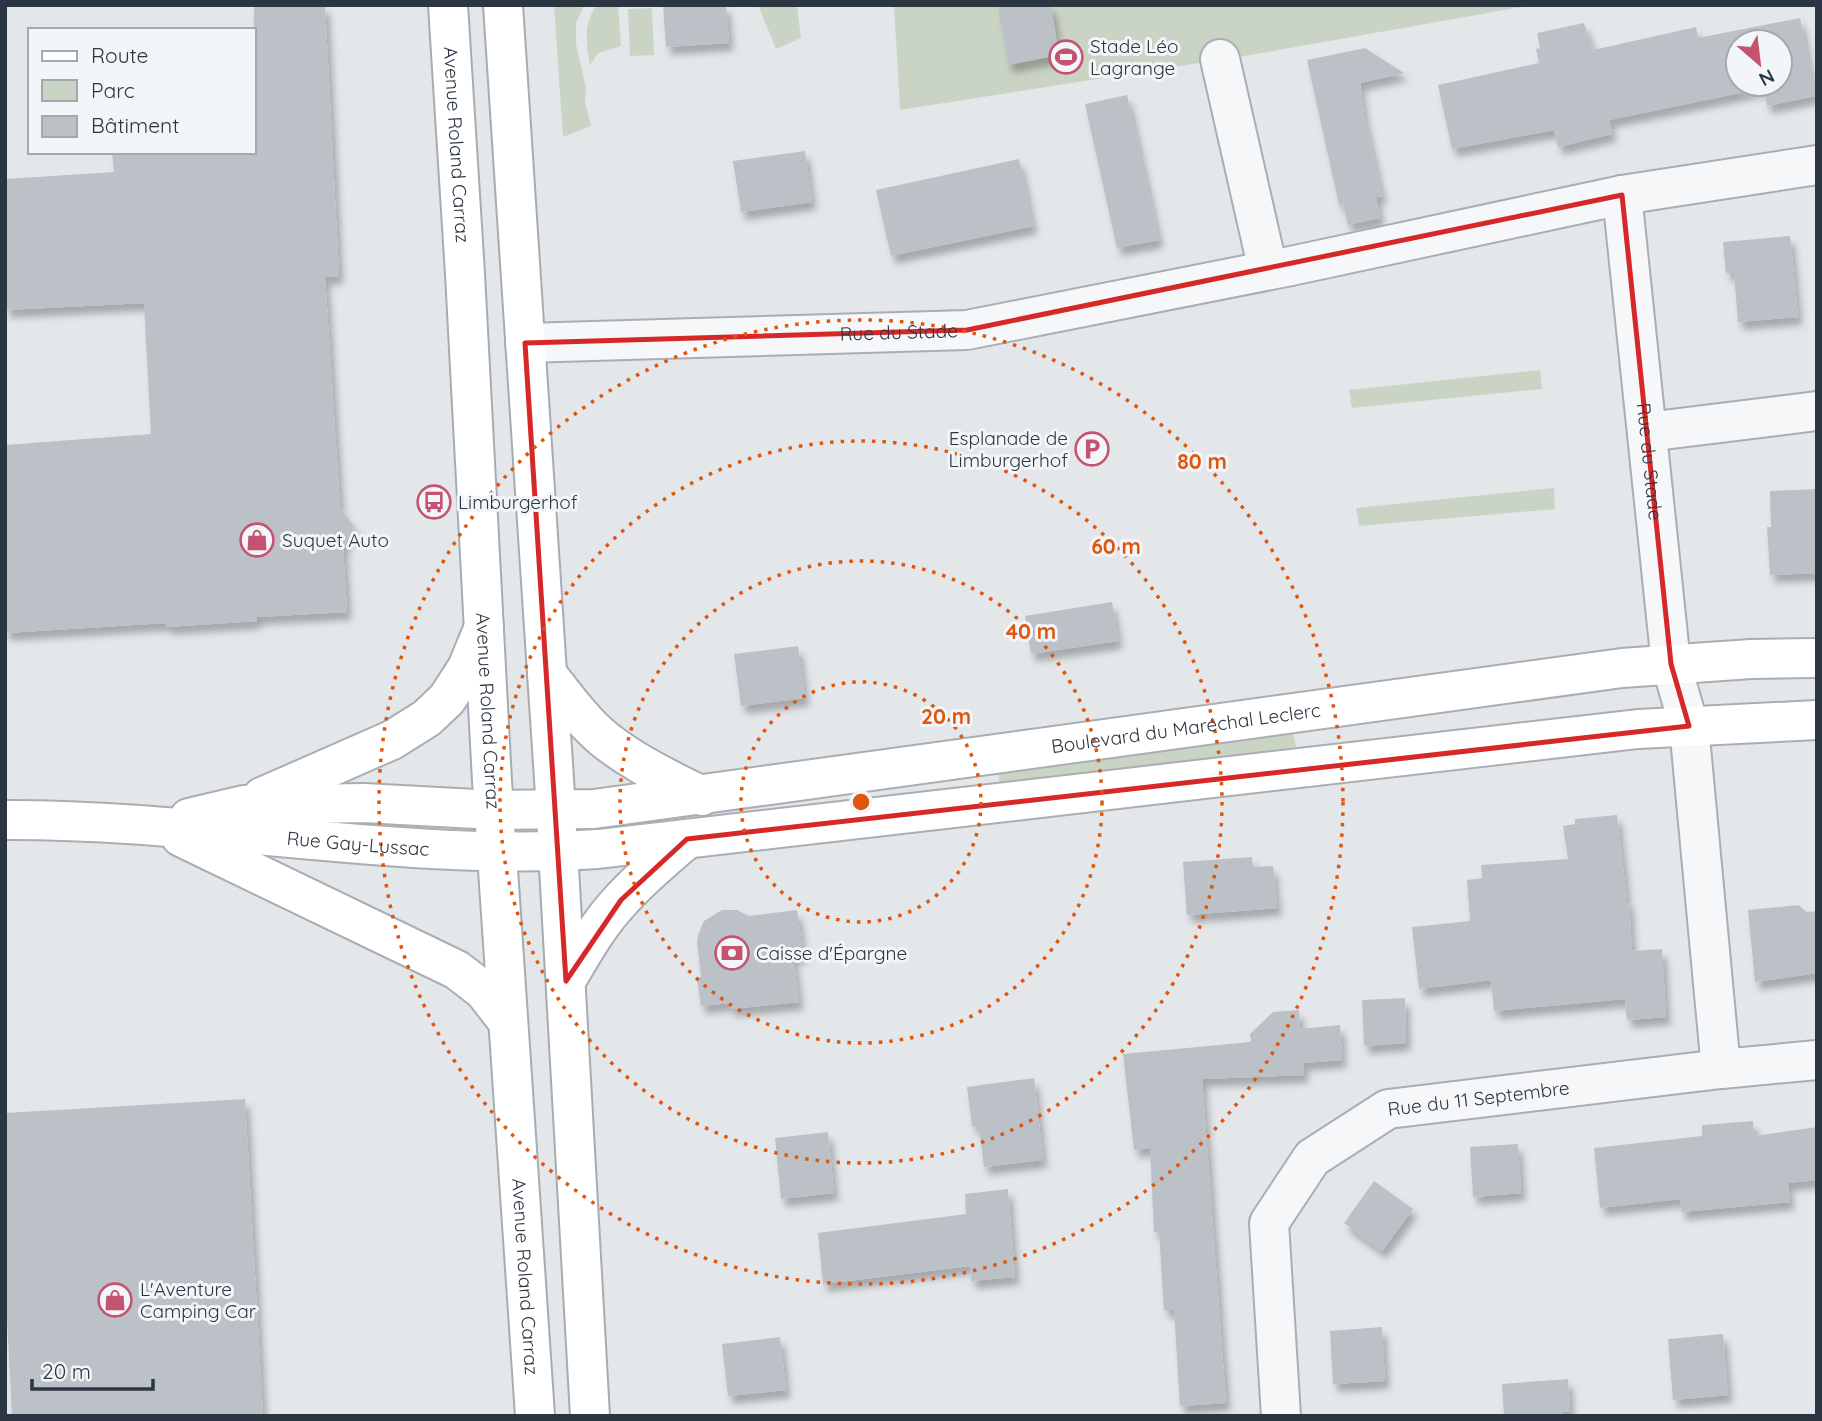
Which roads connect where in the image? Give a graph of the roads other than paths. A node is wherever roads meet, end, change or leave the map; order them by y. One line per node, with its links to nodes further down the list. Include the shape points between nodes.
1 (448, 5): 10 (main road, Avenue Roland Carraz)
2 (503, 5): 7 (main road)
3 (1220, 59): 6 (street)
4 (1817, 165): 5 (street, Rue du Stade)
5 (1622, 195): 6 (street, Rue du Stade); 9 (street, Rue du Stade)
6 (1268, 270): 7 (street, Rue du Stade, via 967,330)
7 (525, 343): 13 (main road)
8 (1817, 411): 9 (street)
9 (1647, 432): 12 (street, Rue du Stade)
10 (484, 628): 17 (main road, via 467,668 427,718 393,740); 18 (main road, Avenue Roland Carraz)
11 (1817, 658): 12 (main road, Boulevard du Maréchal Leclerc)
12 (1671, 664): 15 (street, Rue du Stade); 16 (main road, Boulevard du Maréchal Leclerc)
13 (547, 674): 16 (main road, via 604,739 644,767); 19 (main road)
14 (1817, 720): 15 (main road)
15 (1689, 726): 22 (main road); 28 (street)
16 (702, 796): 19 (main road, Boulevard du Maréchal Leclerc)
17 (244, 805): 18 (main road, Rue Gay-Lussac, via 364,803); 21 (main road, Rue Gay-Lussac)
18 (494, 810): 19 (main road, Rue Gay-Lussac); 23 (main road, Avenue Roland Carraz)
19 (556, 811): 24 (main road)
20 (5, 821): 21 (main road, Rue Gay-Lussac)
21 (157, 825): 23 (main road, Rue Gay-Lussac, via 363,845); 26 (main road, via 457,970 484,991)
22 (687, 839): 24 (main road); 25 (main road, via 621,900)
23 (497, 852): 24 (main road, Rue Gay-Lussac); 26 (main road, Avenue Roland Carraz)
24 (558, 852): 25 (main road)
25 (566, 981): 30 (main road)
26 (508, 1022): 29 (main road, Avenue Roland Carraz)
27 (1817, 1060): 28 (street, Rue du 11 Septembre)
28 (1721, 1069): 31 (street, Rue du 11 Septembre, via 1388,1110 1312,1158 1269,1223)
29 (535, 1416)
30 (590, 1416)
31 (1281, 1416)

